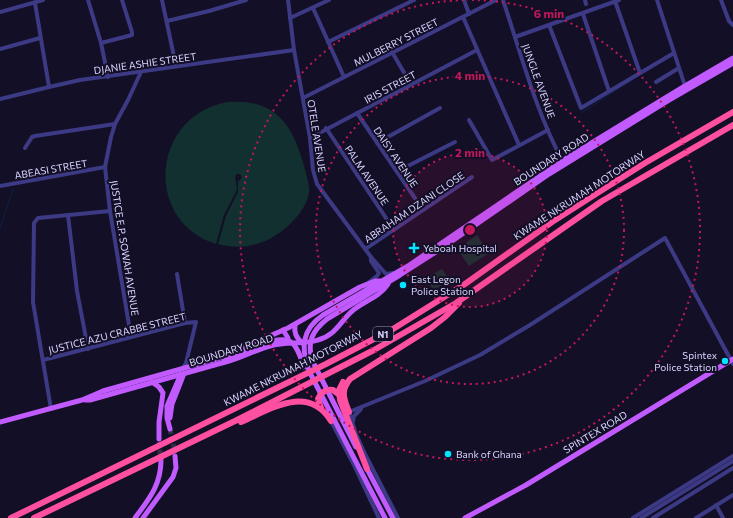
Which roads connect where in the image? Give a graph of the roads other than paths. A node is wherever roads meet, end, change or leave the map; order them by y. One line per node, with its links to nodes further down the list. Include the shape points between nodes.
1 (43, 0): 15 (street)
2 (88, 0): 28 (street)
3 (122, 0): 28 (street, via 132,35)
4 (162, 0): 22 (street)
5 (246, 0): 22 (street)
6 (288, 0): 21 (street, OTELE AVENUE)
7 (329, 0): 16 (street)
8 (414, 0): 27 (street)
9 (464, 0): 18 (street)
10 (496, 0): 18 (street, MULBERRY STREET)
11 (503, 0): 25 (street, JUNGLE AVENUE)
12 (657, 0): 33 (street)
13 (721, 0): 24 (street)
14 (617, 1): 19 (street); 39 (street)
15 (35, 3): 17 (street); 26 (street)
16 (313, 8): 21 (street); 27 (street)
17 (0, 12)
18 (469, 14): 20 (street, MULBERRY STREET)
19 (583, 14): 23 (street); 46 (street)
20 (463, 17): 31 (street); 32 (street, MULBERRY STREET)
21 (290, 18): 30 (street, OTELE AVENUE)
22 (167, 21): 36 (street)
23 (549, 25): 25 (street); 46 (street, via 581,108)
24 (733, 25)
25 (515, 37): 56 (street, JUNGLE AVENUE)
26 (40, 38): 29 (street); 44 (street)
27 (328, 42): 42 (street)
28 (101, 43): 41 (street)
29 (0, 49)
30 (294, 50): 36 (street, DJANIE ASHIE STREET); 47 (street, OTELE AVENUE)
31 (477, 50): 51 (street, IRIS STREET); 60 (street)
32 (392, 52): 40 (street); 42 (street, MULBERRY STREET)
33 (674, 53): 37 (street); 39 (street)
34 (733, 58): 45 (main road, BOUNDARY ROAD)
35 (733, 63): 62 (main road, BOUNDARY ROAD)
36 (176, 66): 38 (street, DJANIE ASHIE STREET)
37 (679, 68): 43 (street); 45 (street)
38 (141, 72): 41 (street, DJANIE ASHIE STREET); 53 (street, JUSTICE E.P. SOWAH AVENUE)
39 (640, 73): 46 (street)
40 (406, 76)
41 (108, 77): 44 (street, DJANIE ASHIE STREET)
42 (344, 77): 47 (street, MULBERRY STREET)
43 (656, 82)
44 (49, 86): 48 (street, DJANIE ASHIE STREET)
45 (684, 86): 62 (main road, BOUNDARY ROAD)
46 (609, 91)
47 (303, 98): 57 (street, OTELE AVENUE)
48 (0, 100)
49 (440, 108): 59 (street)
50 (733, 112): 116 (highway, KWAME NKRUMAH MOTORWAY / N1, via 599,192 465,284 393,329)
51 (357, 113): 55 (street, IRIS STREET); 59 (street, DAISY AVENUE)
52 (469, 120): 60 (street, via 492,160)
53 (115, 124): 61 (street, via 35,136); 63 (street, JUSTICE E.P. SOWAH AVENUE)
54 (733, 125): 78 (highway, KWAME NKRUMAH MOTORWAY / N1, via 602,202)
55 (326, 128): 57 (street, IRIS STREET); 70 (street, PALM AVENUE)
56 (548, 130): 60 (street); 62 (street, JUNGLE AVENUE)
57 (310, 138): 71 (street, OTELE AVENUE, via 317,184)
58 (455, 142): 64 (street)
59 (377, 143): 64 (street, DAISY AVENUE)
60 (519, 145)
61 (25, 148)
62 (564, 163): 73 (main road, BOUNDARY ROAD); 76 (main road, BOUNDARY ROAD)
63 (105, 168): 66 (street, ABEASI STREET); 68 (street, JUSTICE E.P. SOWAH AVENUE)
64 (398, 171): 67 (street, DAISY AVENUE)
65 (472, 177): 67 (street, ABRAHAM DZANI CLOSE)
66 (0, 186)
67 (423, 210): 70 (street, ABRAHAM DZANI CLOSE)
68 (110, 211): 69 (street); 82 (street, JUSTICE E.P. SOWAH AVENUE)
69 (68, 215): 86 (street, via 77,291); 87 (street, via 38,218 34,223 33,302)
70 (394, 230): 71 (street, ABRAHAM DZANI CLOSE)
71 (365, 249): 72 (street, OTELE AVENUE)
72 (371, 257): 73 (street, OTELE AVENUE, via 386,274); 77 (street, OTELE AVENUE, via 378,275)
73 (398, 272): 75 (main road, BOUNDARY ROAD)
74 (177, 274): 79 (street)
75 (382, 281): 77 (main road, BOUNDARY ROAD); 92 (main road, BOUNDARY ROAD, via 312,323 306,333 303,352)
76 (390, 281): 85 (main road, BOUNDARY ROAD, via 382,292 350,313 328,336); 113 (main road, BOUNDARY ROAD, via 320,324 310,343 312,360)
77 (360, 287): 80 (main road, BOUNDARY ROAD)
78 (467, 295): 83 (highway, via 445,317); 107 (highway, KWAME NKRUMAH MOTORWAY / N1, via 374,350)
79 (185, 323): 82 (street, JUSTICE AZU CRABBE STREET); 90 (street, JUSTICE AZU CRABBE STREET, via 196,322)
80 (295, 325): 81 (main road, BOUNDARY ROAD); 85 (main road, via 296,337)
81 (283, 330): 84 (main road, via 288,338); 90 (main road, BOUNDARY ROAD, via 220,358)
82 (131, 337): 86 (street, JUSTICE AZU CRABBE STREET)
83 (416, 337): 98 (highway, via 350,379 344,389); 113 (highway, via 357,369 347,376 339,390 340,400)
84 (284, 343): 85 (main road, BOUNDARY ROAD); 89 (main road, BOUNDARY ROAD)
85 (302, 343)
86 (88, 349): 87 (street, JUSTICE AZU CRABBE STREET)
87 (43, 360): 101 (street)
88 (732, 361): 99 (street, via 665,238 574,298 480,355); 124 (main road, SPINTEX ROAD, via 526,485)
89 (218, 364): 91 (main road, BOUNDARY ROAD); 92 (main road, via 278,339 290,341)
90 (184, 370): 91 (main road, BOUNDARY ROAD); 93 (main road, BOUNDARY ROAD); 95 (main road); 96 (main road); 97 (main road, BOUNDARY ROAD)
91 (195, 371): 95 (main road)
92 (308, 371): 121 (main road)
93 (161, 380): 94 (main road, BOUNDARY ROAD); 96 (main road, via 171,383)
94 (152, 382): 97 (main road, BOUNDARY ROAD); 106 (main road, via 163,393)
95 (180, 386): 96 (main road, via 172,404 169,426 166,412)
96 (171, 394)
97 (82, 400): 101 (main road, BOUNDARY ROAD)
98 (346, 405): 100 (highway, via 338,393 330,390 322,393 318,399); 102 (highway)
99 (364, 406): 102 (street); 105 (street)
100 (321, 408): 103 (highway); 107 (highway, via 303,401 284,404 197,443)
101 (51, 409): 104 (main road, BOUNDARY ROAD)
102 (349, 412): 105 (street)
103 (331, 421): 120 (street)
104 (0, 422)
105 (352, 422): 123 (street, via 365,454)
106 (159, 439)
107 (178, 448): 117 (highway, KWAME NKRUMAH MOTORWAY / N1)
108 (175, 456): 119 (main road, via 176,468 172,480)
109 (733, 456): 125 (street)
110 (161, 460): 118 (main road, via 161,472 156,488)
111 (733, 461): 126 (street)
112 (733, 468): 127 (street)
113 (367, 469): 122 (main road)
114 (733, 495): 115 (street)
115 (716, 505): 128 (street); 129 (street)
116 (11, 518)
117 (34, 518)
118 (135, 518)
119 (143, 518)
120 (379, 518)
121 (386, 518)
122 (393, 518)
123 (398, 518)
124 (465, 518)
125 (633, 518)
126 (641, 518)
127 (653, 518)
128 (696, 518)
129 (724, 518)

